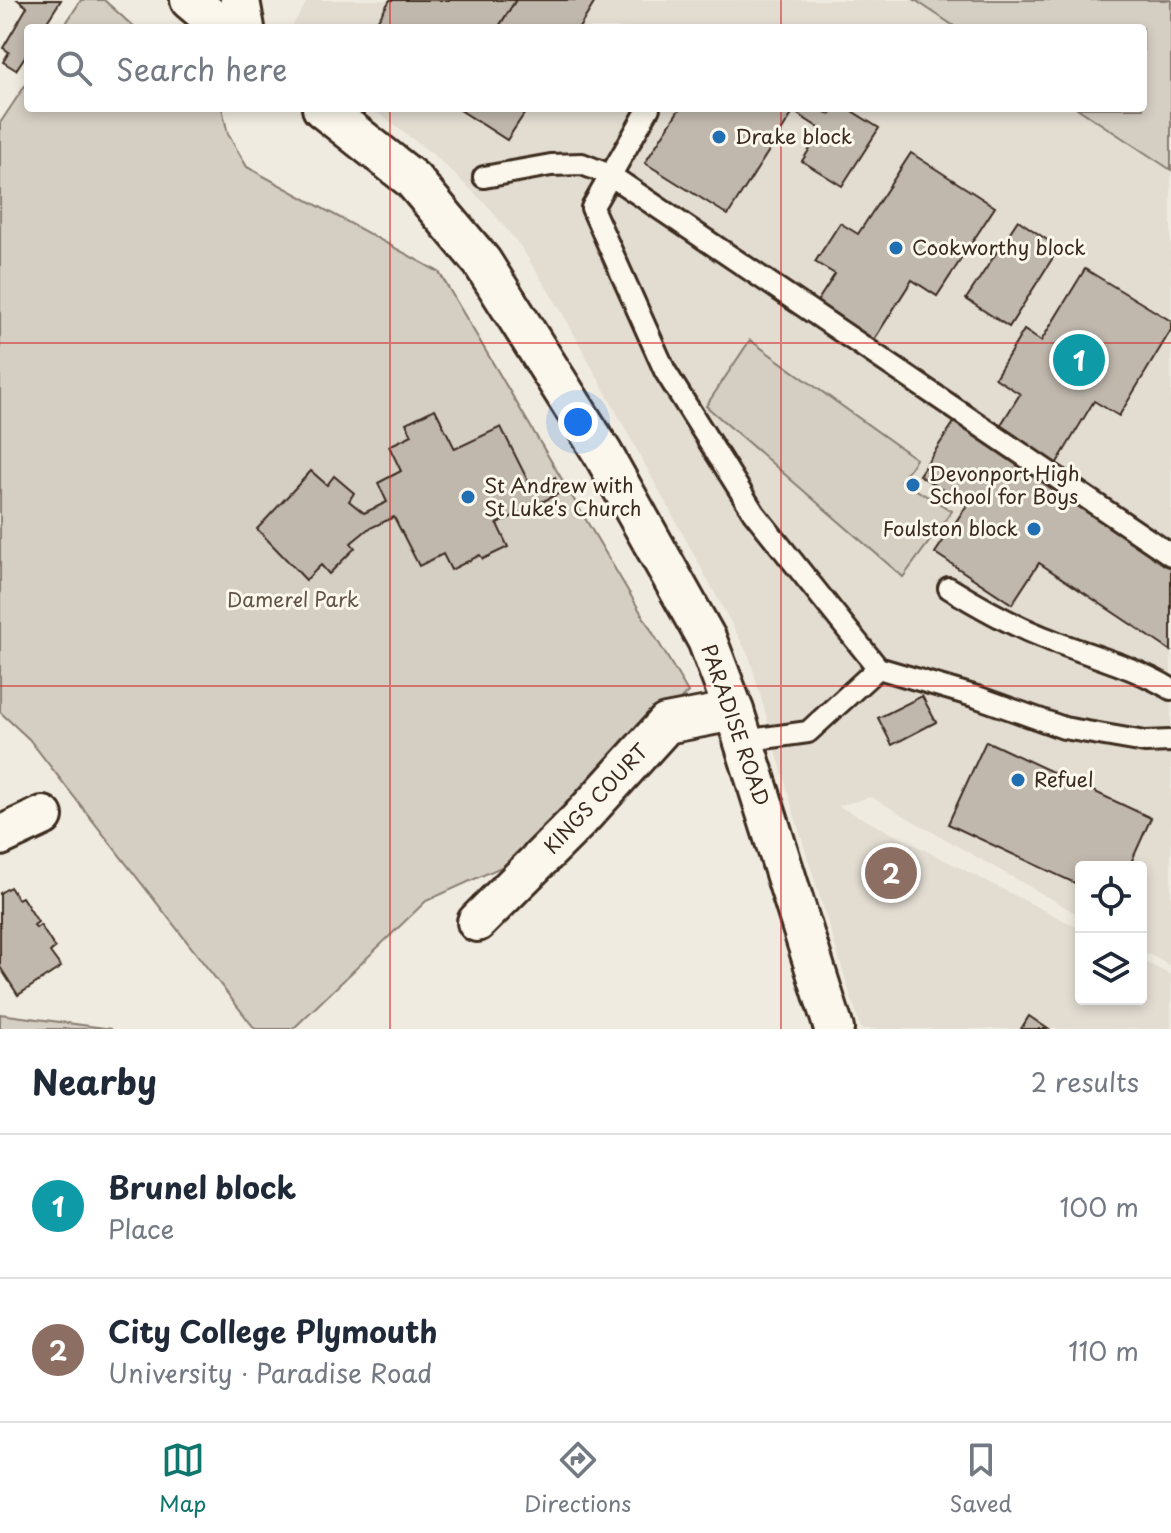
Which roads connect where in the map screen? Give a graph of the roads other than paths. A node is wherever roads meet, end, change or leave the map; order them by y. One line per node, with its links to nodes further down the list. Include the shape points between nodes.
1 (190, 0): 3 (street)
2 (240, 0): 4 (street)
3 (218, 24)
4 (244, 24)
5 (327, 112): 13 (street, PARADISE ROAD, via 413,180 482,262 593,437 707,640)
6 (647, 112): 7 (lane)
7 (610, 175): 8 (lane, via 582,164); 9 (lane); 11 (lane, via 592,208 665,371 754,513)
8 (484, 177)
9 (1171, 555)
10 (949, 588): 12 (lane, via 1001,619 1143,672)
11 (878, 668): 13 (lane, via 808,732); 14 (lane, via 1064,728 1145,742)
12 (1171, 689)
13 (738, 726): 17 (street, KINGS COURT, via 666,724); 18 (street, PARADISE ROAD)
14 (1171, 741)
15 (43, 816): 16 (street)
16 (0, 836)
17 (477, 922)
18 (834, 1029)

